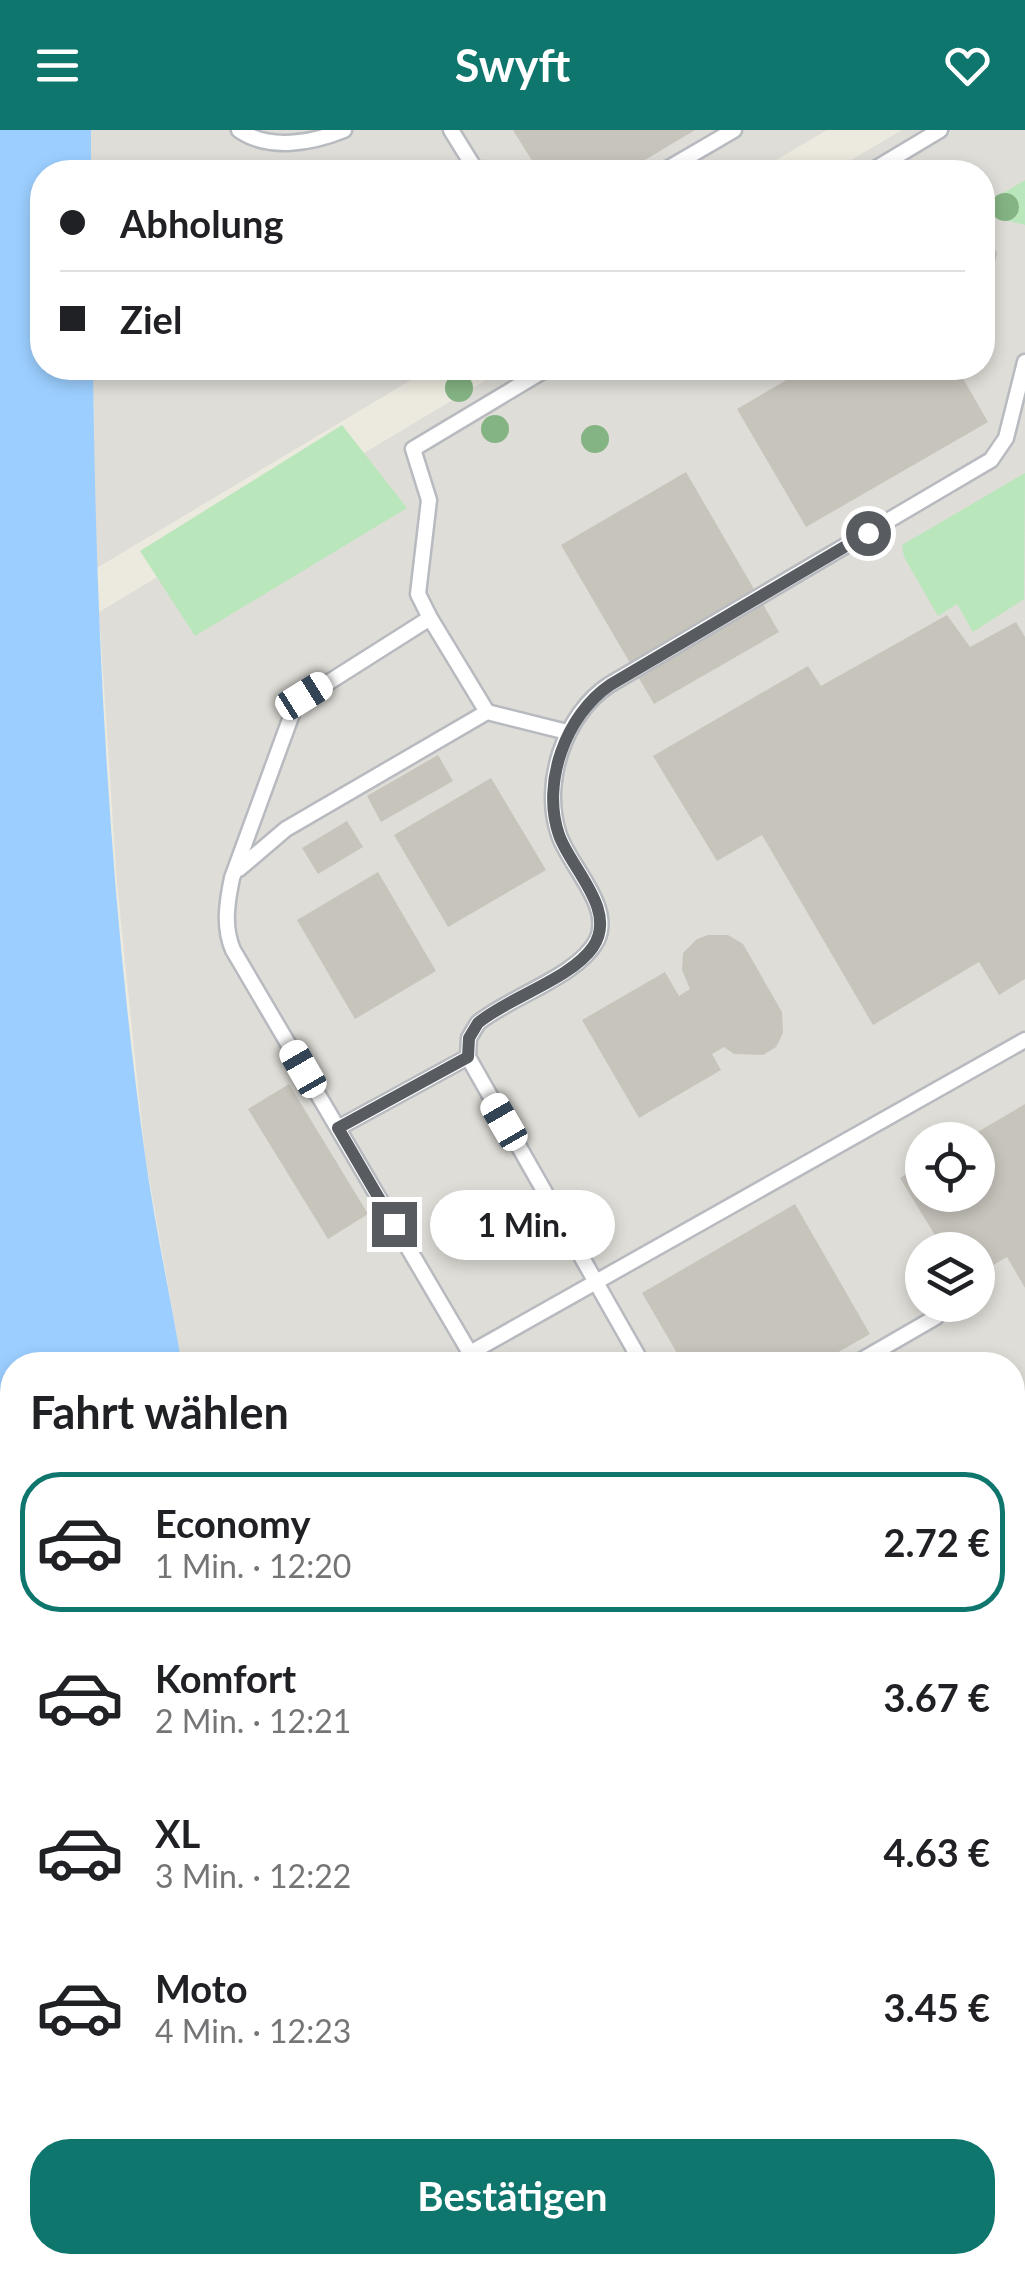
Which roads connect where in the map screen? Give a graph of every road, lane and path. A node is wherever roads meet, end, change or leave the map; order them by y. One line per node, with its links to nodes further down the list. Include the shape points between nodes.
1 (239, 130): 2 (lane, via 281,142)
2 (344, 130)
3 (451, 130): 6 (lane)
4 (734, 130): 7 (lane)
5 (940, 130): 8 (lane)
6 (470, 160)
7 (683, 160)
8 (890, 160)
9 (1025, 362): 13 (lane, via 1004,442 991,460 610,685 587,702)
10 (528, 380): 11 (lane, via 413,449 429,500 418,594)
11 (430, 618): 12 (lane); 14 (lane, via 294,706)
12 (486, 712): 13 (lane); 14 (lane, via 286,829)
13 (568, 732): 16 (lane, via 556,824 599,912 600,930 578,960 478,1023)
14 (232, 878): 17 (lane, via 229,943)
15 (1025, 1040): 18 (lane)
16 (468, 1057): 17 (lane); 18 (lane)
17 (338, 1128): 20 (lane)
18 (594, 1282): 21 (lane); 22 (lane)
19 (926, 1322): 23 (lane)
20 (469, 1352)
21 (472, 1352)
22 (635, 1352)
23 (875, 1352)

